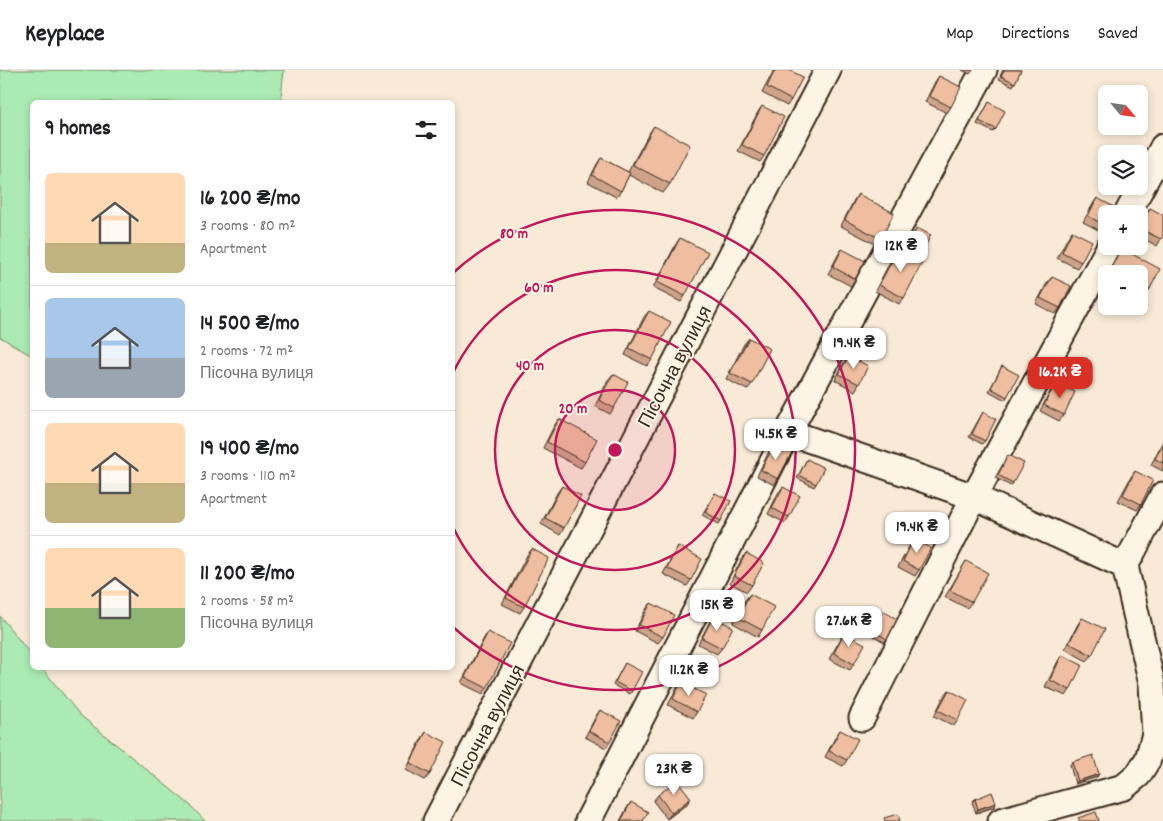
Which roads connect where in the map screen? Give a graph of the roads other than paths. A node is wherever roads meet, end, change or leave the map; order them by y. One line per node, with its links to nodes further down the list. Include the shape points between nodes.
1 (828, 70): 11 (street, Пісочна вулиця)
2 (984, 70): 6 (street)
3 (1163, 147): 4 (street)
4 (1132, 205)
5 (1105, 255): 8 (street)
6 (788, 432): 8 (street); 12 (street)
7 (1163, 495): 9 (street)
8 (974, 497): 9 (street); 10 (street)
9 (1125, 566): 13 (street, via 1152,684 1155,734 1148,758 1138,775 1124,786)
10 (862, 718)
11 (436, 821)
12 (588, 821)
13 (1001, 821)

